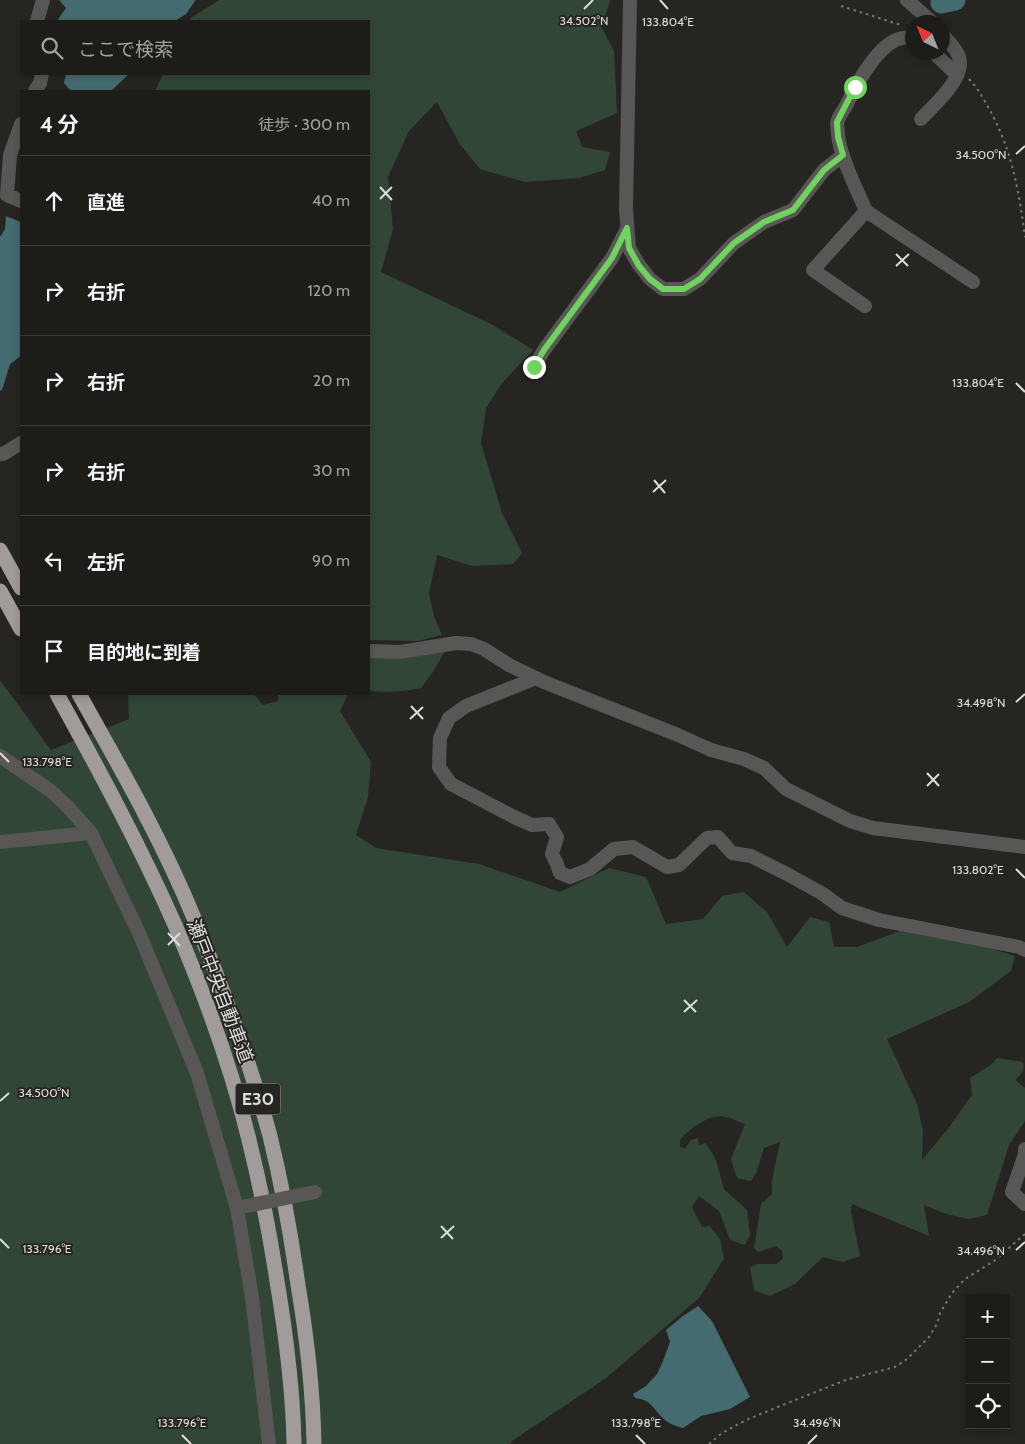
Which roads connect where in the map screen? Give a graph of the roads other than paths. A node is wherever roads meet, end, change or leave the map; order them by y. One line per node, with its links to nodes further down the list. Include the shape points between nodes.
1 (43, 0): 5 (street)
2 (630, 0): 17 (street)
3 (907, 0): 4 (street)
4 (924, 15)
5 (37, 20)
6 (905, 38): 14 (street, via 888,45 873,60 855,87 837,122)
7 (950, 44): 9 (street, via 959,58)
8 (943, 60): 9 (street)
9 (958, 72): 12 (street, via 954,82)
10 (42, 75): 11 (street)
11 (36, 90)
12 (921, 118)
13 (20, 127): 15 (street, via 10,155 7,195)
14 (843, 155): 16 (street); 17 (street, via 824,170 793,210 764,222 734,243 700,279 684,289 663,289 650,279 629,248)
15 (20, 201)
16 (866, 211): 18 (street); 19 (street, via 813,270)
17 (627, 228): 20 (street, via 612,258)
18 (973, 282)
19 (865, 306)
20 (534, 367)
21 (20, 444): 22 (street)
22 (0, 454)
23 (0, 550): 24 (highway)
24 (20, 586)
25 (0, 591): 26 (highway)
26 (20, 627)
27 (370, 651): 28 (street, via 400,652 456,643 471,644)
28 (536, 678): 34 (street, via 711,750 764,768 786,789 850,821 873,828); 35 (street, via 466,706 449,718 440,738 439,767 451,784 514,818 532,825 549,824 557,837 552,854 560,874 570,877 590,869 614,849 633,847 666,867 678,865 707,838 718,837 732,853 751,856 787,874 842,908 880,920)
29 (58, 695): 41 (highway, 瀬戸中央自動車道 / E30, via 147,865 205,1001 229,1070 269,1231 286,1338)
30 (81, 695): 42 (highway, 瀬戸中央自動車道 / E30, via 166,855 224,992 248,1063 270,1137 289,1225 306,1335)
31 (0, 756): 32 (street, via 51,791)
32 (90, 833): 33 (street); 39 (street, via 139,933 197,1073)
33 (0, 842)
34 (1025, 847)
35 (1025, 950)
36 (1025, 1150): 38 (street, via 1012,1192)
37 (314, 1192): 39 (street, bridge)
38 (1025, 1204)
39 (237, 1208): 40 (street, via 252,1297)
40 (269, 1444)
41 (294, 1444)
42 (314, 1444)

